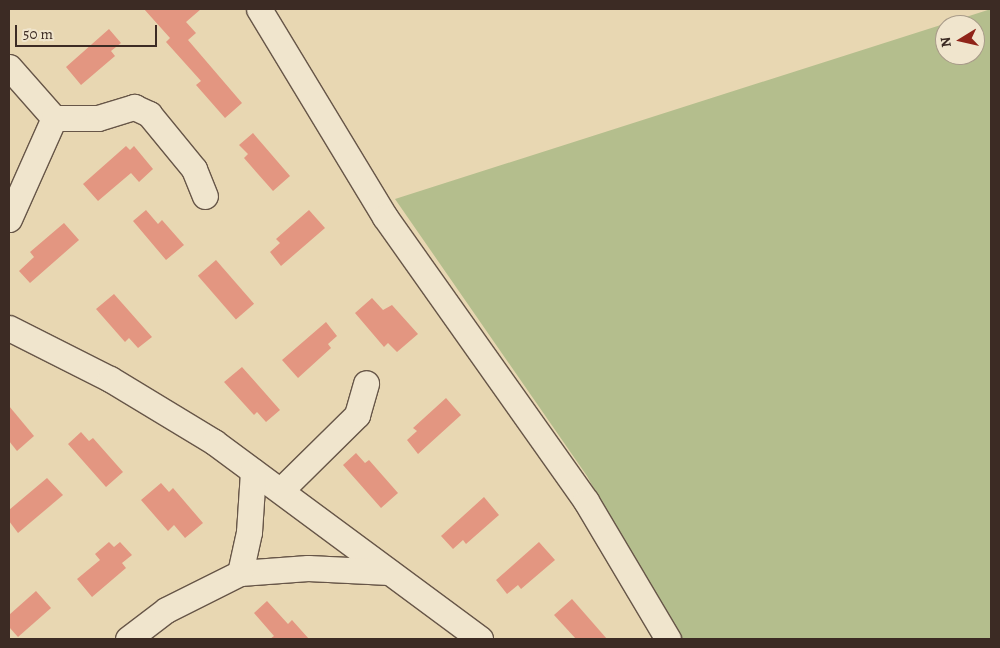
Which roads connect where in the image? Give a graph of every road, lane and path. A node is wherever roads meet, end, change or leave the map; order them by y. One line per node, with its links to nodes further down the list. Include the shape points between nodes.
1 (259, 9): 14 (street, via 385,217 586,501)
2 (9, 67): 3 (street)
3 (54, 118): 4 (street, via 98,118 130,108 143,109 194,169); 5 (street)
4 (205, 196)
5 (9, 219)
6 (13, 336): 8 (street, via 135,393)
7 (366, 383): 9 (street, via 357,416)
8 (253, 471): 9 (street); 10 (street, via 250,521)
9 (281, 490): 11 (street)
10 (240, 572): 11 (street, via 308,568); 12 (street, via 166,610)
11 (389, 572): 13 (street)
12 (128, 639)
13 (480, 639)
14 (668, 639)

